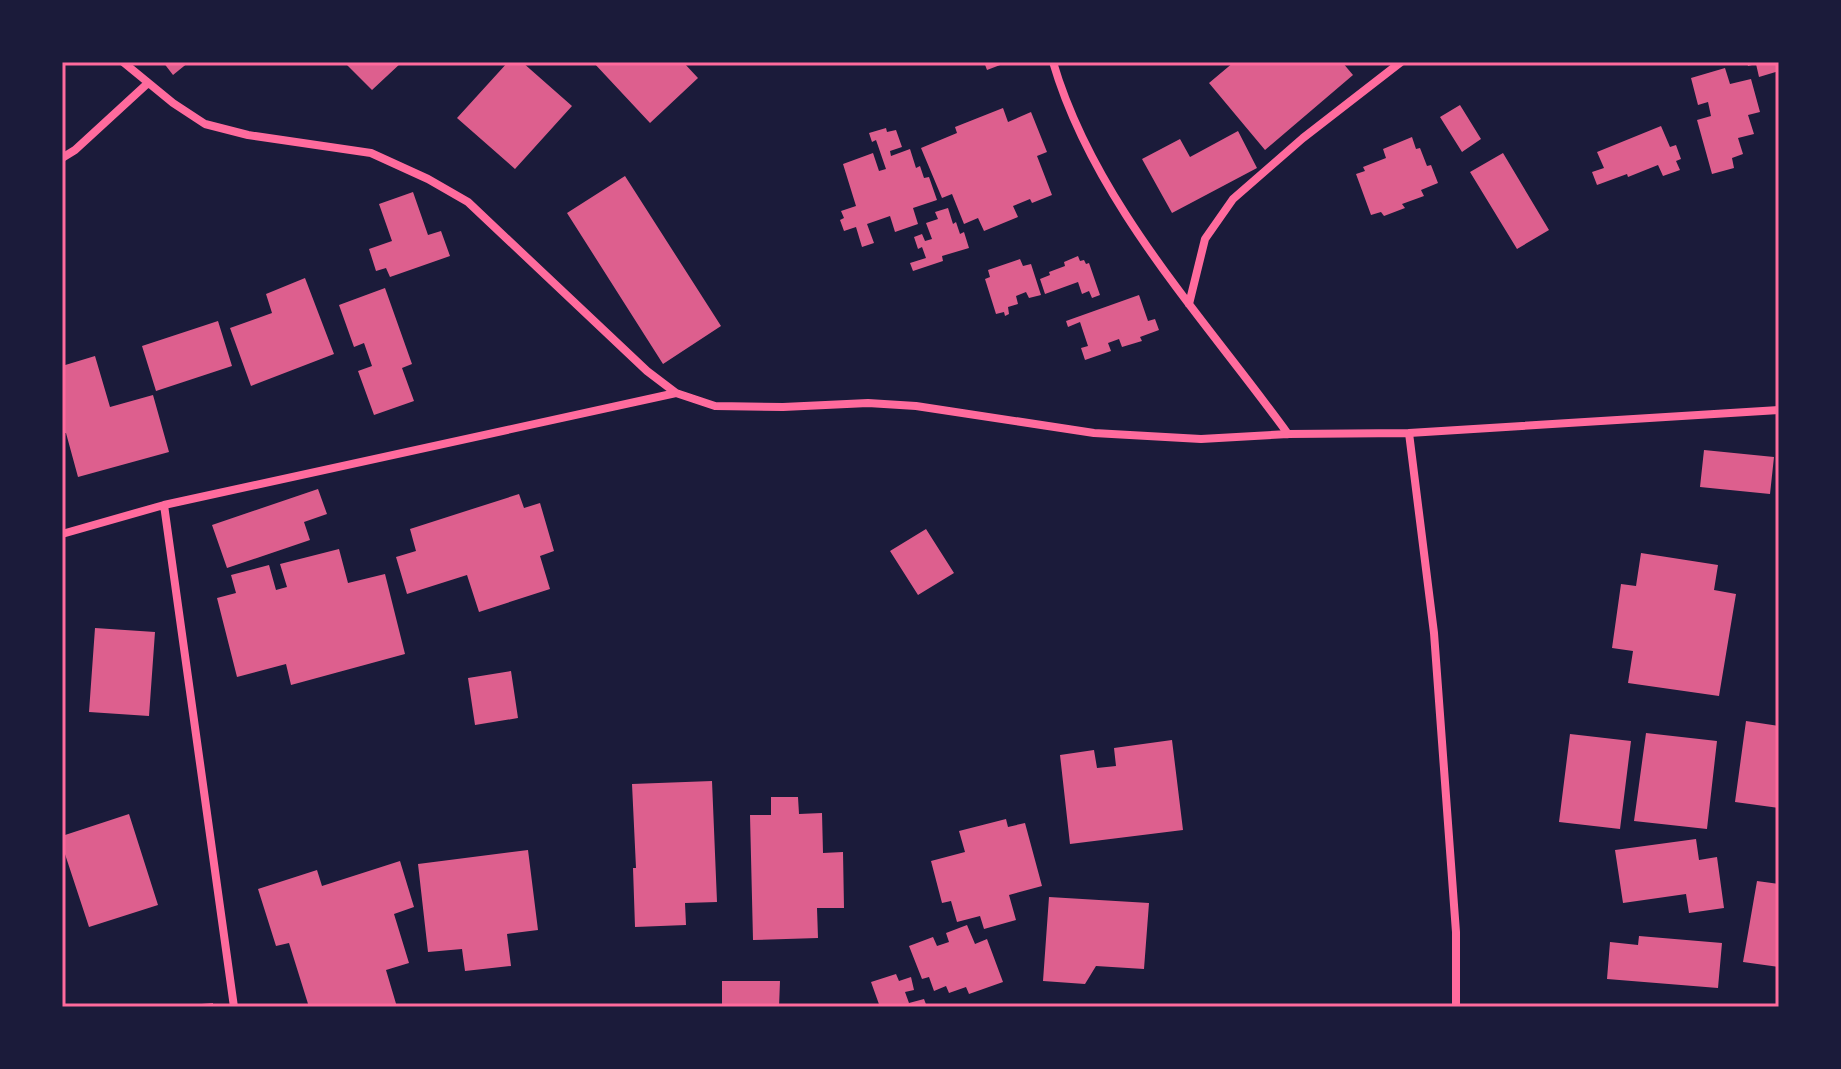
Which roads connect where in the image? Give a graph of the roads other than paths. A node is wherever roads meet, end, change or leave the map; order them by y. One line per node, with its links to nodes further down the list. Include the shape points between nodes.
1 (123, 62): 4 (street)
2 (1053, 62): 6 (street, via 1097,168)
3 (1401, 62): 6 (street, via 1233,199 1205,239)
4 (148, 83): 5 (street); 7 (street, via 205,124 371,153 468,202)
5 (62, 158)
6 (1189, 304): 10 (street)
7 (676, 393): 10 (street, via 715,406 916,406 1094,433 1201,439); 11 (street)
8 (1779, 410): 9 (street)
9 (1409, 433): 10 (street); 14 (street, via 1434,633 1456,932)
10 (1288, 434)
11 (164, 505): 12 (street); 13 (street)
12 (62, 534)
13 (234, 1007)
14 (1456, 1007)

